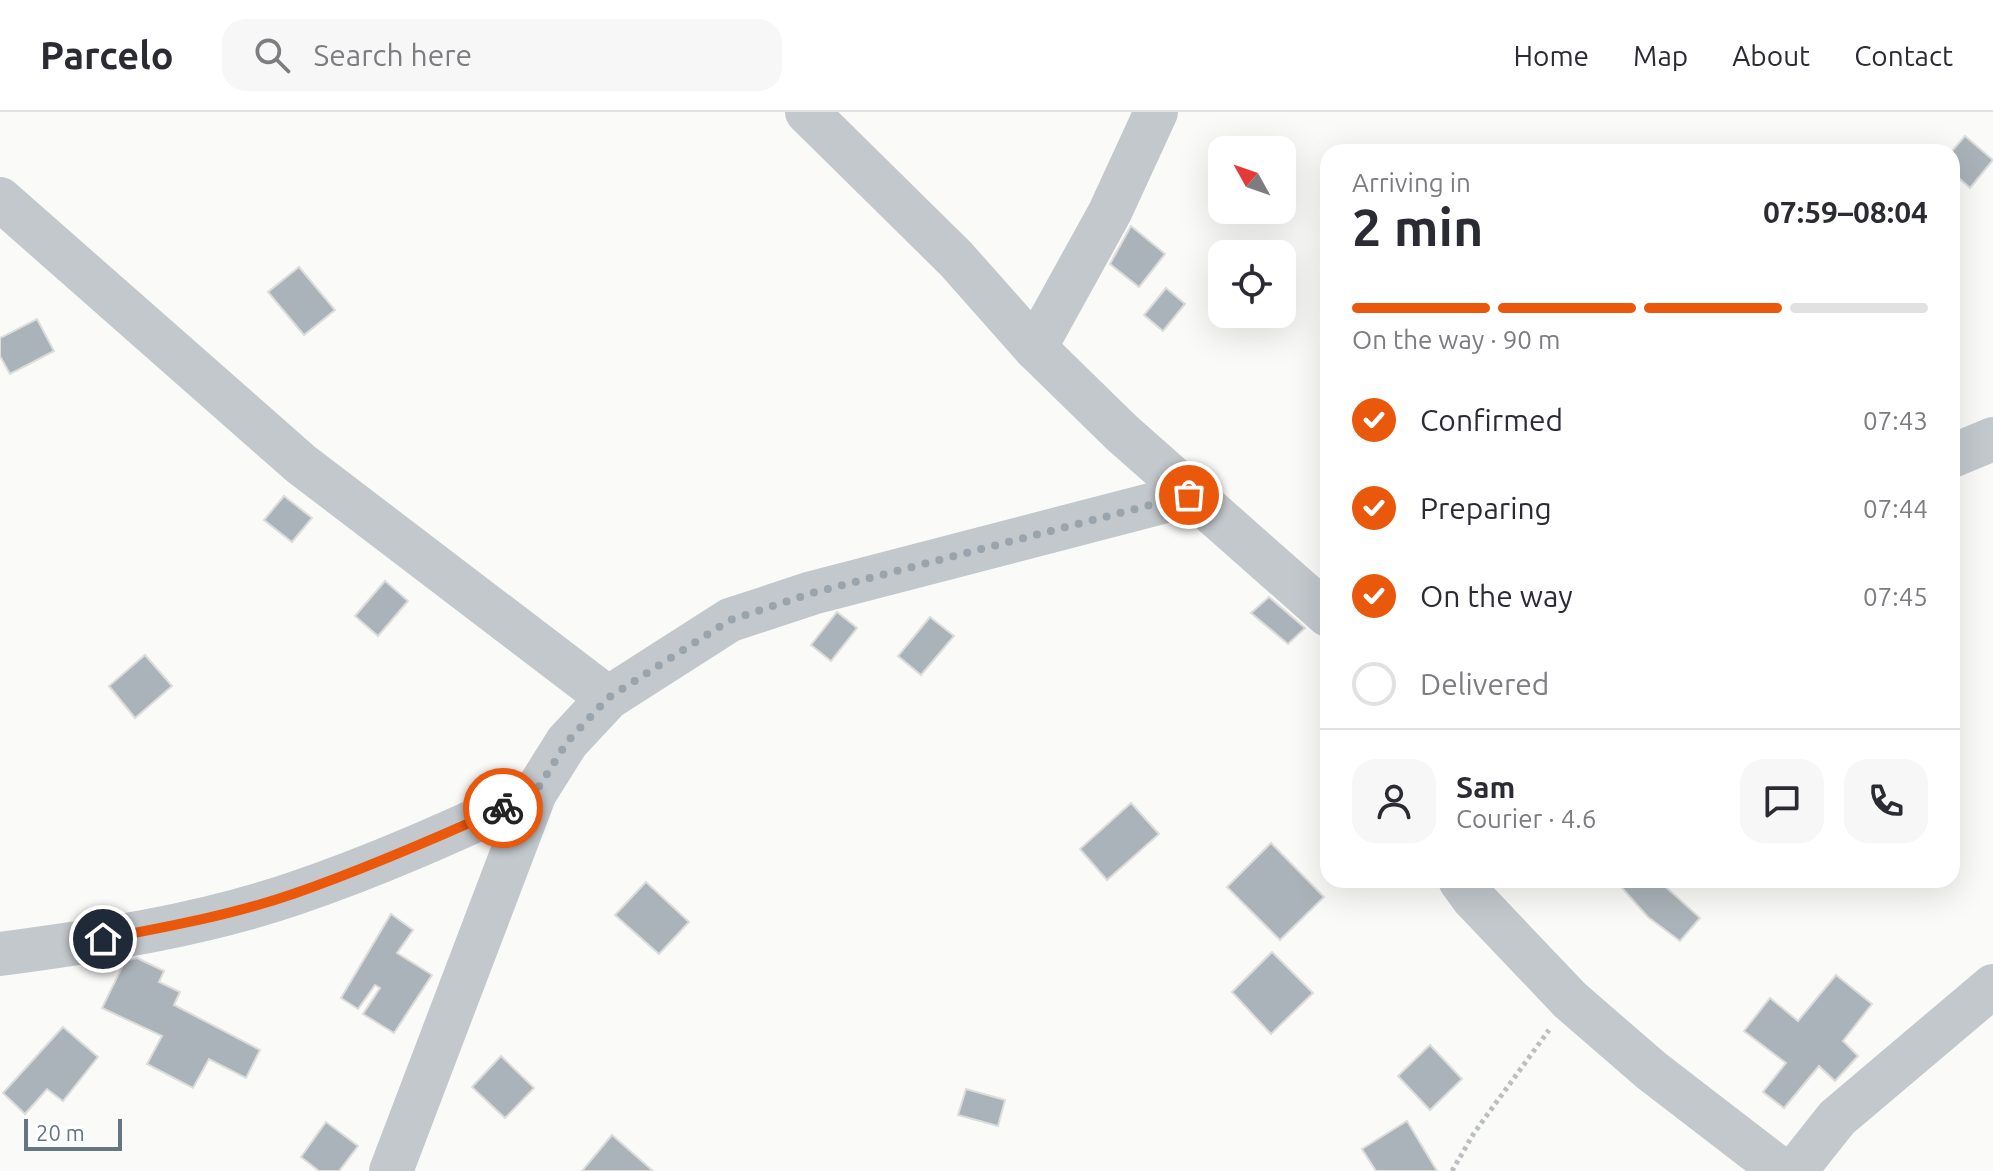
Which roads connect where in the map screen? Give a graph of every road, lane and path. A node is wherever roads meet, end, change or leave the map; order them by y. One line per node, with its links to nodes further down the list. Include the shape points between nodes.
1 (807, 112): 4 (street, via 956,259)
2 (1156, 112): 4 (street, via 1110,212)
3 (0, 199): 9 (street, via 301,464)
4 (1035, 348): 7 (street)
5 (1993, 439): 6 (street)
6 (1960, 453)
7 (1189, 495): 8 (street); 9 (street, via 812,593 730,620)
8 (1320, 608)
9 (608, 698): 10 (street, via 567,742)
10 (535, 793): 12 (street, via 416,848 291,895 187,923); 15 (street)
11 (1466, 888): 14 (street)
12 (0, 954)
13 (1993, 986): 18 (street, via 1837,1118)
14 (1570, 1000): 16 (path); 17 (street)
15 (391, 1171)
16 (1452, 1171)
17 (1782, 1171)
18 (1795, 1171)

